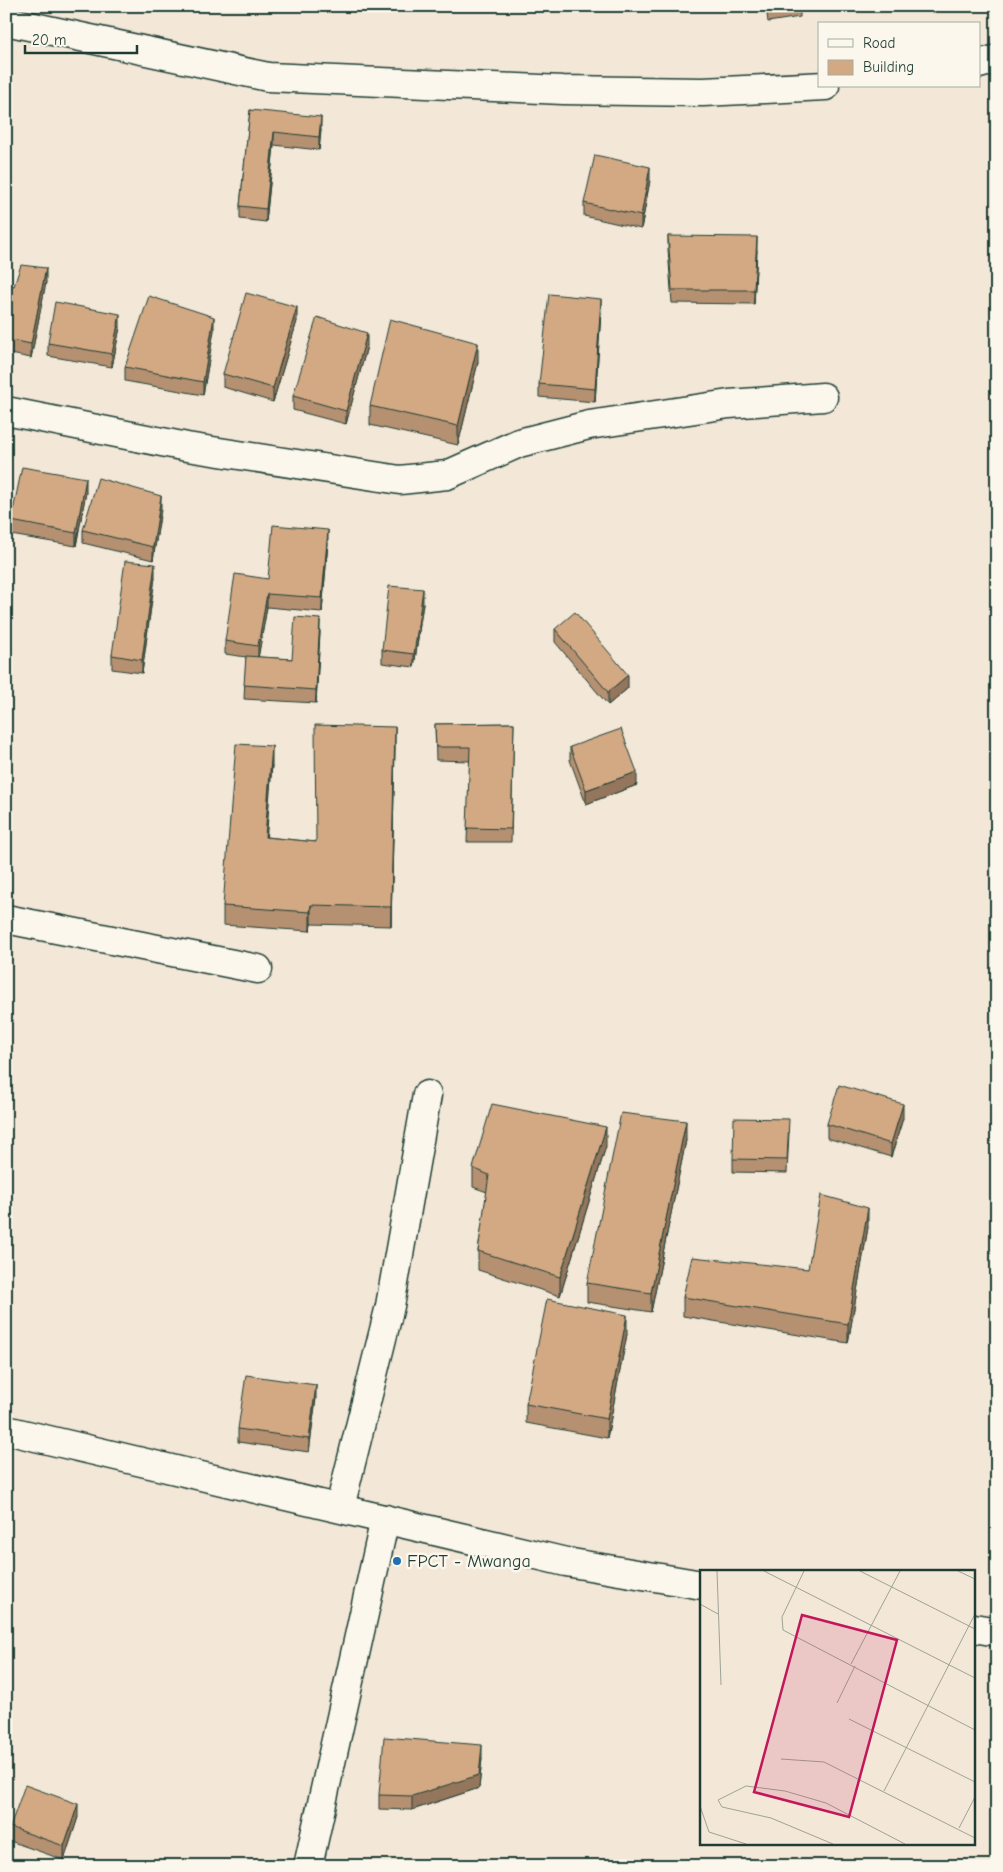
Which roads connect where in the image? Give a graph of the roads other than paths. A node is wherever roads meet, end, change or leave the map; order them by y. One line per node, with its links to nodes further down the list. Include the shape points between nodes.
1 (6, 21): 4 (street, via 268,78 628,91 703,92)
2 (997, 60): 3 (street)
3 (980, 64)
4 (818, 86)
5 (823, 397): 6 (street, via 729,404 588,424 519,443 447,475 400,480 187,447)
6 (6, 411)
7 (6, 918): 8 (street)
8 (258, 969)
9 (427, 1095): 11 (street, via 390,1306)
10 (6, 1430): 11 (street)
11 (340, 1507): 12 (street)
12 (385, 1519): 13 (street, via 566,1562); 16 (street)
13 (700, 1585)
14 (976, 1628): 15 (street)
15 (997, 1632)
16 (308, 1866)

